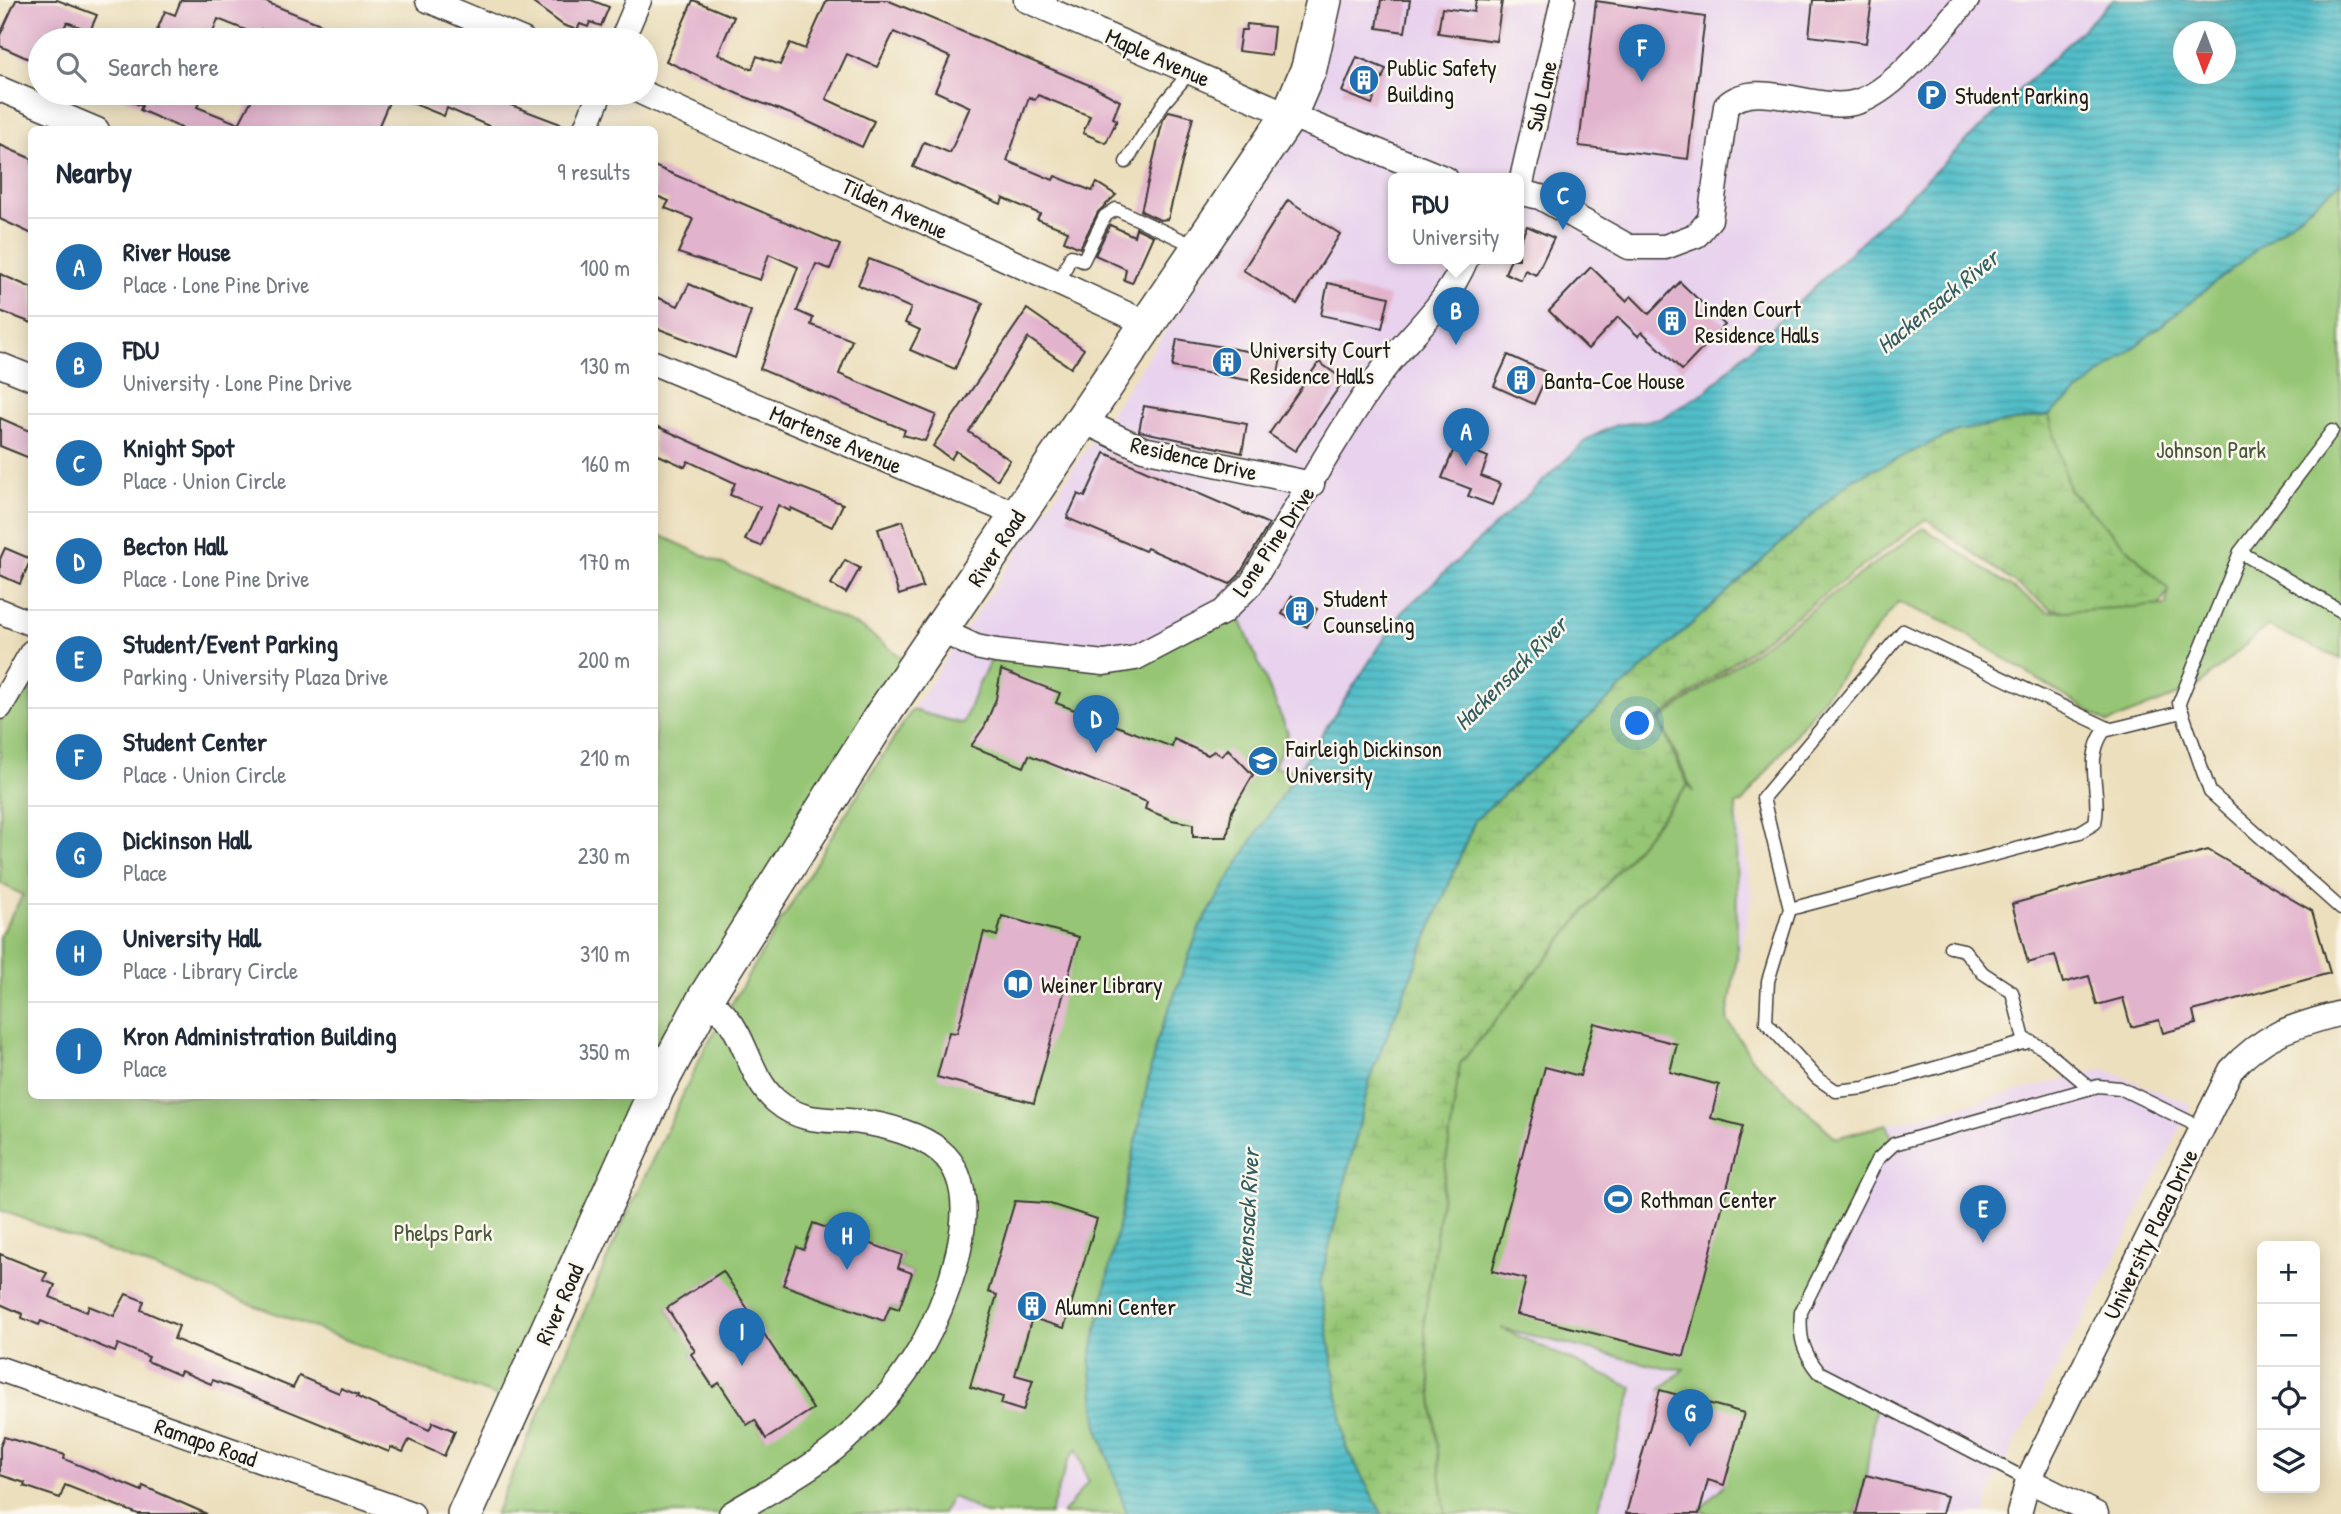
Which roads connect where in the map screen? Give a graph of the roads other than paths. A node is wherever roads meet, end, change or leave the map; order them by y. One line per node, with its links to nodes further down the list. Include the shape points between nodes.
1 (428, 0): 7 (street)
2 (639, 0): 8 (street)
3 (1026, 0): 9 (street, Maple Avenue)
4 (1324, 0): 15 (main road, River Road, via 1310,68)
5 (1563, 0): 20 (street, Sub Lane)
6 (1967, 0): 21 (street, via 1890,84 1856,102 1736,96 1726,106 1710,219 1697,235 1665,247 1629,247 1540,197)
7 (494, 28)
8 (627, 28)
9 (1190, 72): 15 (street, Maple Avenue); 18 (lane)
10 (0, 89): 12 (street)
11 (658, 100): 24 (street, Tilden Avenue)
12 (28, 101)
13 (38, 105): 16 (street)
14 (595, 105): 17 (street)
15 (1289, 115): 19 (street); 22 (main road, River Road)
16 (88, 126)
17 (587, 126)
18 (1126, 162)
19 (1431, 173)
20 (1523, 173)
21 (1524, 193)
22 (1198, 247): 24 (lane, via 1116,209 1105,216 1083,261 1071,256); 25 (main road, River Road)
23 (1464, 264): 31 (street, Lone Pine Drive, via 1432,317 1378,377)
24 (1059, 283): 25 (street, Tilden Avenue)
25 (1146, 323): 29 (main road, River Road)
26 (0, 365): 28 (street)
27 (658, 365): 32 (street, Martense Avenue)
28 (28, 376)
29 (1081, 420): 31 (street, Residence Drive, via 1143,449); 32 (main road, River Road)
30 (2332, 431): 33 (lane)
31 (1312, 484): 37 (street, Lone Pine Drive, via 1251,584 1223,612 1135,657 1104,663 1004,653 975,647)
32 (1017, 515): 37 (main road, River Road)
33 (2240, 552): 35 (lane); 40 (lane, via 2179,704)
34 (0, 611): 36 (street)
35 (2341, 611)
36 (28, 622)
37 (942, 631): 45 (main road, River Road, via 883,714)
38 (28, 659): 39 (street)
39 (0, 707)
40 (2182, 712): 41 (lane); 43 (lane, via 2210,792)
41 (2110, 729): 42 (lane, via 2096,742 2092,760 2095,823 2080,832); 42 (lane, via 1903,631 1763,798)
42 (1790, 909): 47 (lane, via 1768,981 1766,1022 1817,1078 1836,1091 1864,1088)
43 (2341, 909)
44 (1950, 947): 47 (lane, via 1964,950 1983,973 2012,992)
45 (706, 997): 48 (main road, River Road); 56 (street, via 736,1030 761,1084 776,1102 812,1121 862,1122 905,1134 943,1153 963,1195 963,1240 929,1335 897,1381 854,1431 818,1461)
46 (2341, 1013): 51 (street, University Plaza Drive, via 2278,1031 2251,1048 2231,1070)
47 (2025, 1043): 49 (lane, via 2044,1049)
48 (658, 1083)
49 (2090, 1088): 51 (lane, via 2120,1088); 53 (lane, via 1894,1144 1877,1160 1801,1312 1799,1335 1805,1355 1819,1372)
50 (650, 1099): 55 (main road, River Road)
51 (2203, 1128): 53 (street, University Plaza Drive)
52 (0, 1369): 54 (street, Ramapo Road)
53 (2028, 1480): 57 (street, University Plaza Drive); 58 (street)
54 (412, 1514)
55 (465, 1514)
56 (732, 1514)
57 (2019, 1514)
58 (2096, 1514)

